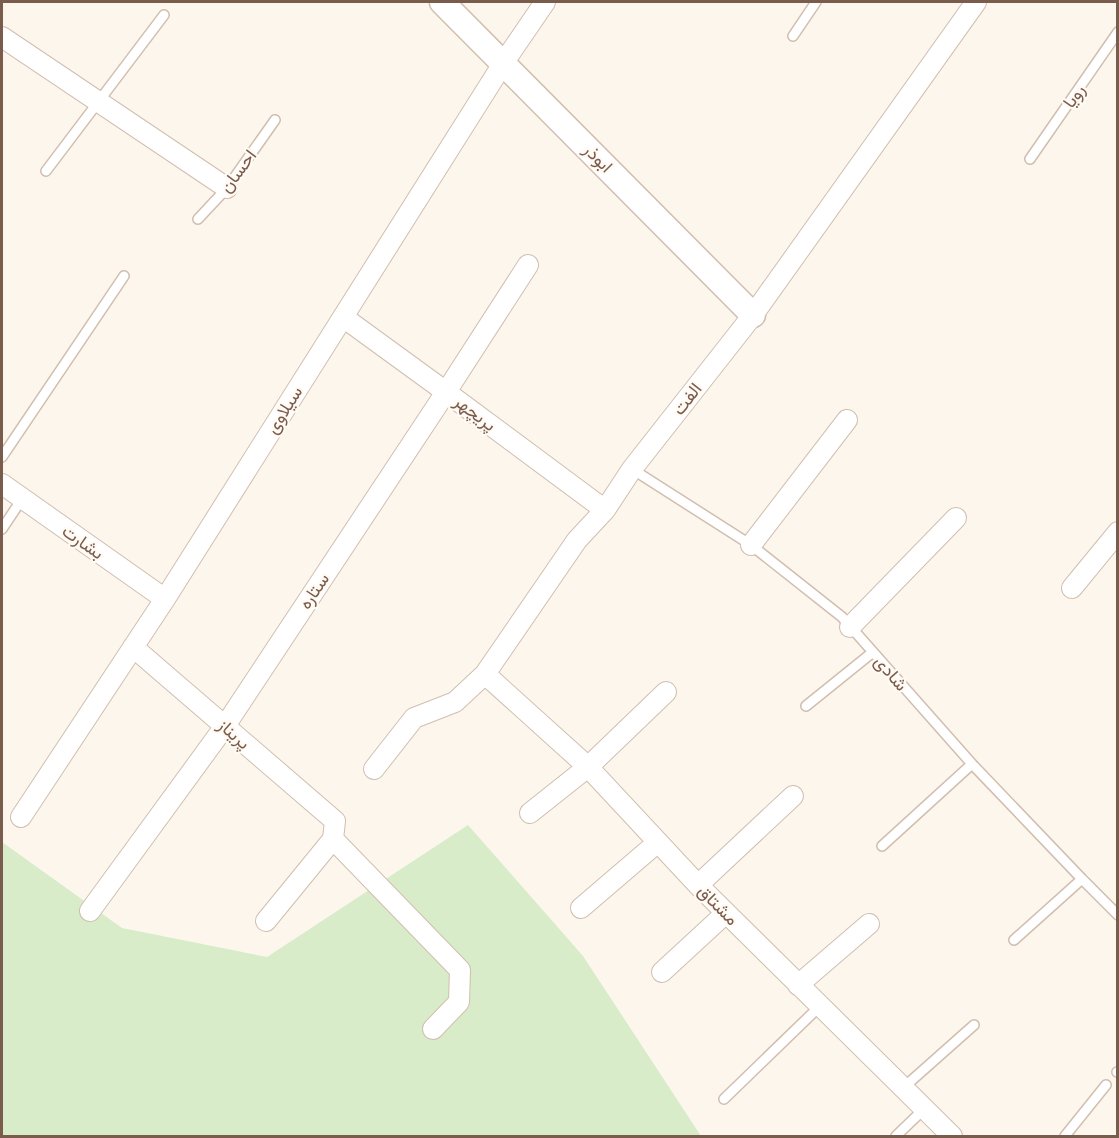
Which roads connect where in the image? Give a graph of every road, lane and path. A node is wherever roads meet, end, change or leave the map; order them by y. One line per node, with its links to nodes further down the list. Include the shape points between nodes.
1 (442, 2): 9 (street, ابوذر)
2 (545, 2): 9 (street, سیلاوی)
3 (816, 2): 7 (lane)
4 (976, 2): 18 (street, الفت)
5 (164, 15): 10 (lane)
6 (1118, 32): 12 (lane, رویا)
7 (793, 36)
8 (2, 37): 10 (street)
9 (504, 62): 18 (street, ابوذر); 19 (street, سیلاوی)
10 (98, 102): 13 (lane); 14 (street)
11 (275, 120): 14 (lane, احسان)
12 (1030, 159)
13 (46, 171)
14 (227, 188): 15 (lane, احسان)
15 (198, 219)
16 (528, 264): 20 (street, ستاره)
17 (124, 276): 22 (lane)
18 (753, 315): 23 (street, الفت)
19 (343, 317): 20 (street, پریچهر); 32 (street, سیلاوی)
20 (446, 392): 26 (street, پریچهر); 39 (street, ستاره)
21 (847, 420): 30 (street)
22 (2, 457)
23 (632, 470): 26 (street, الفت); 30 (lane, شادی)
24 (2, 484): 25 (street, بشارت)
25 (22, 499): 28 (lane); 32 (street, بشارت)
26 (605, 510): 36 (street, الفت, via 577,540)
27 (956, 518): 33 (street)
28 (2, 529)
29 (1118, 532): 31 (street)
30 (752, 545): 33 (lane, شادی)
31 (1072, 588)
32 (165, 599): 34 (street, سیلاوی)
33 (850, 627): 35 (lane, شادی)
34 (133, 647): 39 (street, پریناز); 45 (street, سیلاوی)
35 (873, 652): 38 (lane); 40 (lane, شادی)
36 (485, 674): 41 (street, مشتاق); 42 (street, الفت, via 455,702 414,718)
37 (666, 692): 41 (street)
38 (806, 706)
39 (225, 726): 46 (street, پریناز); 52 (street, ستاره)
40 (972, 764): 48 (lane); 49 (lane, شادی)
41 (588, 767): 44 (street); 47 (street, مشتاق)
42 (374, 770)
43 (793, 796): 50 (street)
44 (530, 813)
45 (21, 817)
46 (334, 830): 55 (street); 62 (street, پریناز, via 460,970 459,1002)
47 (658, 842): 50 (street, مشتاق); 51 (street)
48 (882, 846)
49 (1082, 879): 54 (lane, شادی); 57 (lane)
50 (698, 885): 53 (street, مشتاق)
51 (581, 908)
52 (90, 911)
53 (726, 913): 58 (street); 59 (street, مشتاق)
54 (1118, 915)
55 (266, 921)
56 (869, 924): 59 (street)
57 (1014, 940)
58 (662, 972)
59 (798, 985): 60 (street, مشتاق)
60 (820, 1006): 64 (street, مشتاق); 65 (lane)
61 (974, 1025): 64 (lane)
62 (433, 1029)
63 (1106, 1085): 69 (lane)
64 (903, 1088): 66 (street, مشتاق)
65 (724, 1099)
66 (924, 1109): 67 (lane); 68 (street, مشتاق)
67 (896, 1137)
68 (952, 1137)
69 (1065, 1137)

